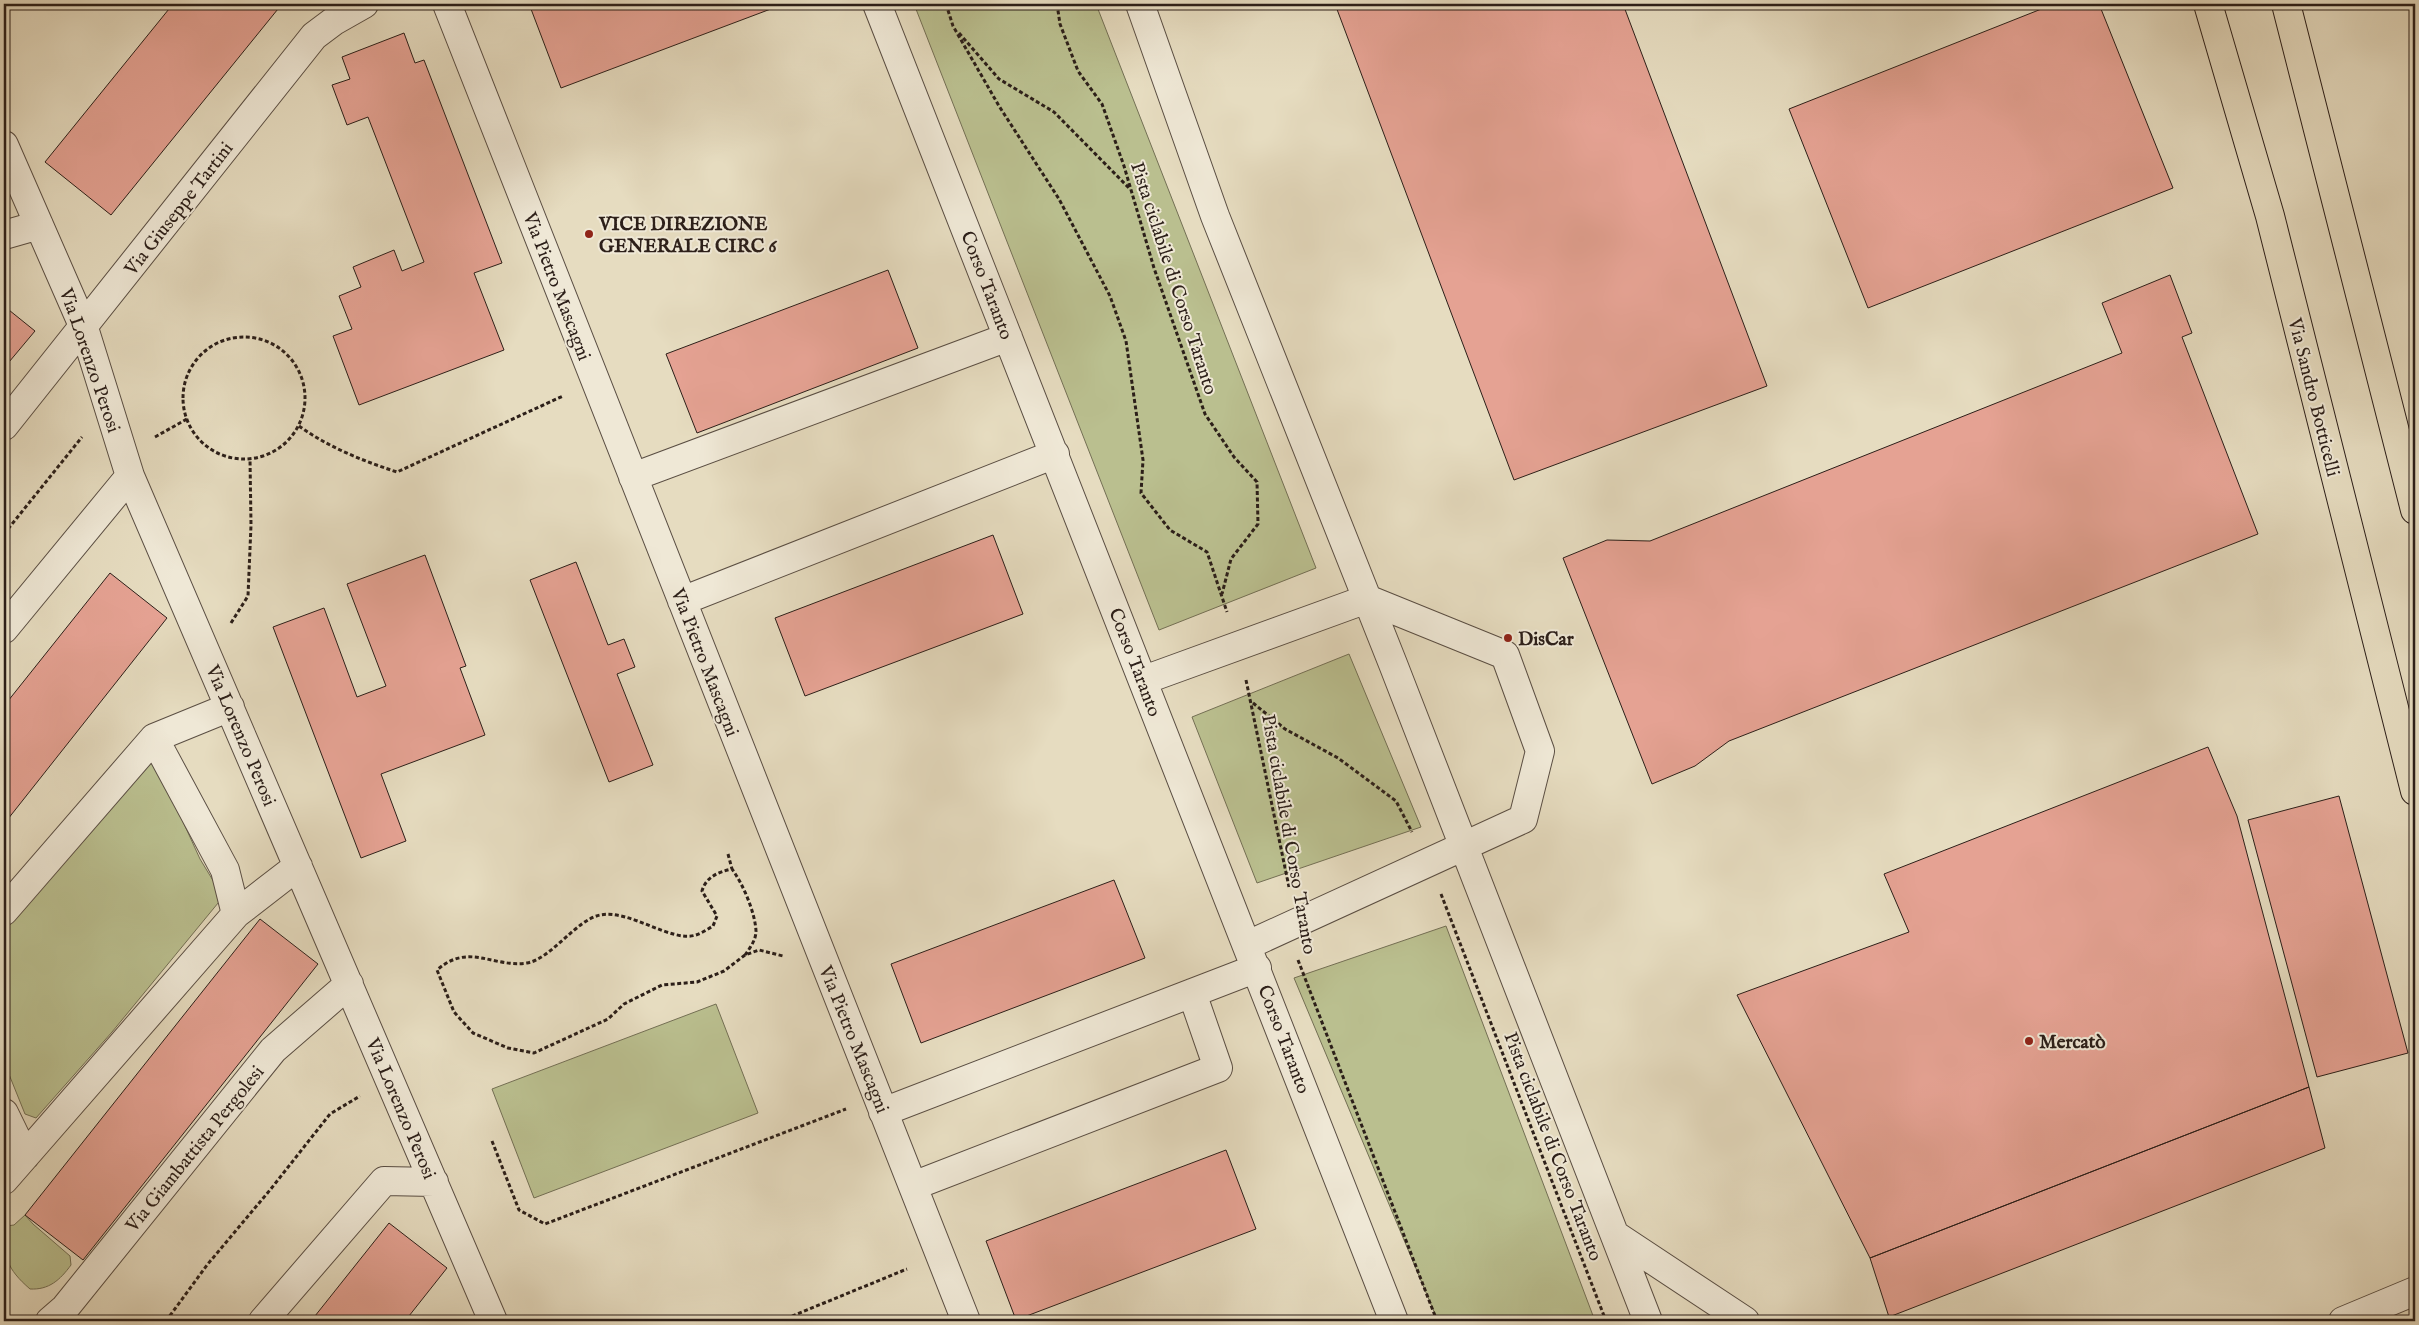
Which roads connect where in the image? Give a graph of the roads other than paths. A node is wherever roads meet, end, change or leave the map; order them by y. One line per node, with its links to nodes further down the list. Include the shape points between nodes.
1 (364, 4): 10 (street, Via Giuseppe Tartini, via 314,36)
2 (447, 4): 15 (street, Via Pietro Mascagni)
3 (877, 4): 11 (street, Corso Taranto)
4 (1140, 4): 17 (street, via 1215,216)
5 (2208, 4): 23 (main road, Via Sandro Botticelli, via 2270,216)
6 (2286, 4): 16 (main road)
7 (4, 145): 8 (street, Via Lorenzo Perosi)
8 (39, 225): 9 (street); 10 (street, Via Lorenzo Perosi)
9 (4, 235)
10 (84, 328): 12 (street, Via Giuseppe Tartini); 14 (street, Via Lorenzo Perosi)
11 (1008, 337): 13 (street, Corso Taranto); 15 (street)
12 (4, 426)
13 (1055, 454): 18 (street); 20 (street, Corso Taranto)
14 (130, 476): 19 (street); 21 (street, Via Lorenzo Perosi)
15 (633, 477): 18 (street, Via Pietro Mascagni)
16 (2415, 510)
17 (1367, 599): 20 (street); 24 (street); 24 (street, via 1505,655 1540,752 1523,819)
18 (682, 602): 31 (street, Via Pietro Mascagni)
19 (4, 629)
20 (1144, 680): 28 (street, Corso Taranto)
21 (230, 707): 22 (street); 25 (street, Via Lorenzo Perosi)
22 (154, 738): 26 (street); 27 (street, via 225,870)
23 (2415, 791)
24 (1464, 847): 28 (street, via 1294,925); 37 (street)
25 (298, 866): 27 (street); 29 (street, Via Lorenzo Perosi)
26 (4, 911)
27 (236, 914): 33 (street)
28 (1252, 957): 30 (street); 43 (street, Corso Taranto)
29 (349, 984): 35 (street, Via Lorenzo Perosi); 39 (street, Via Giambattista Pergolesi, via 274,1050 65,1308)
30 (1192, 993): 31 (street); 36 (street, via 1218,1068)
31 (880, 1105): 36 (street, Via Pietro Mascagni)
32 (4, 1113): 33 (street)
33 (25, 1156): 34 (street)
34 (4, 1180)
35 (434, 1182): 40 (street, via 384,1181); 41 (street, Via Lorenzo Perosi)
36 (913, 1186): 42 (street, Via Pietro Mascagni)
37 (1614, 1235): 44 (street); 45 (street)
38 (2415, 1291): 46 (street)
39 (50, 1321)
40 (264, 1321)
41 (493, 1321)
42 (966, 1321)
43 (1394, 1321)
44 (1648, 1321)
45 (1745, 1321)
46 (2343, 1321)

